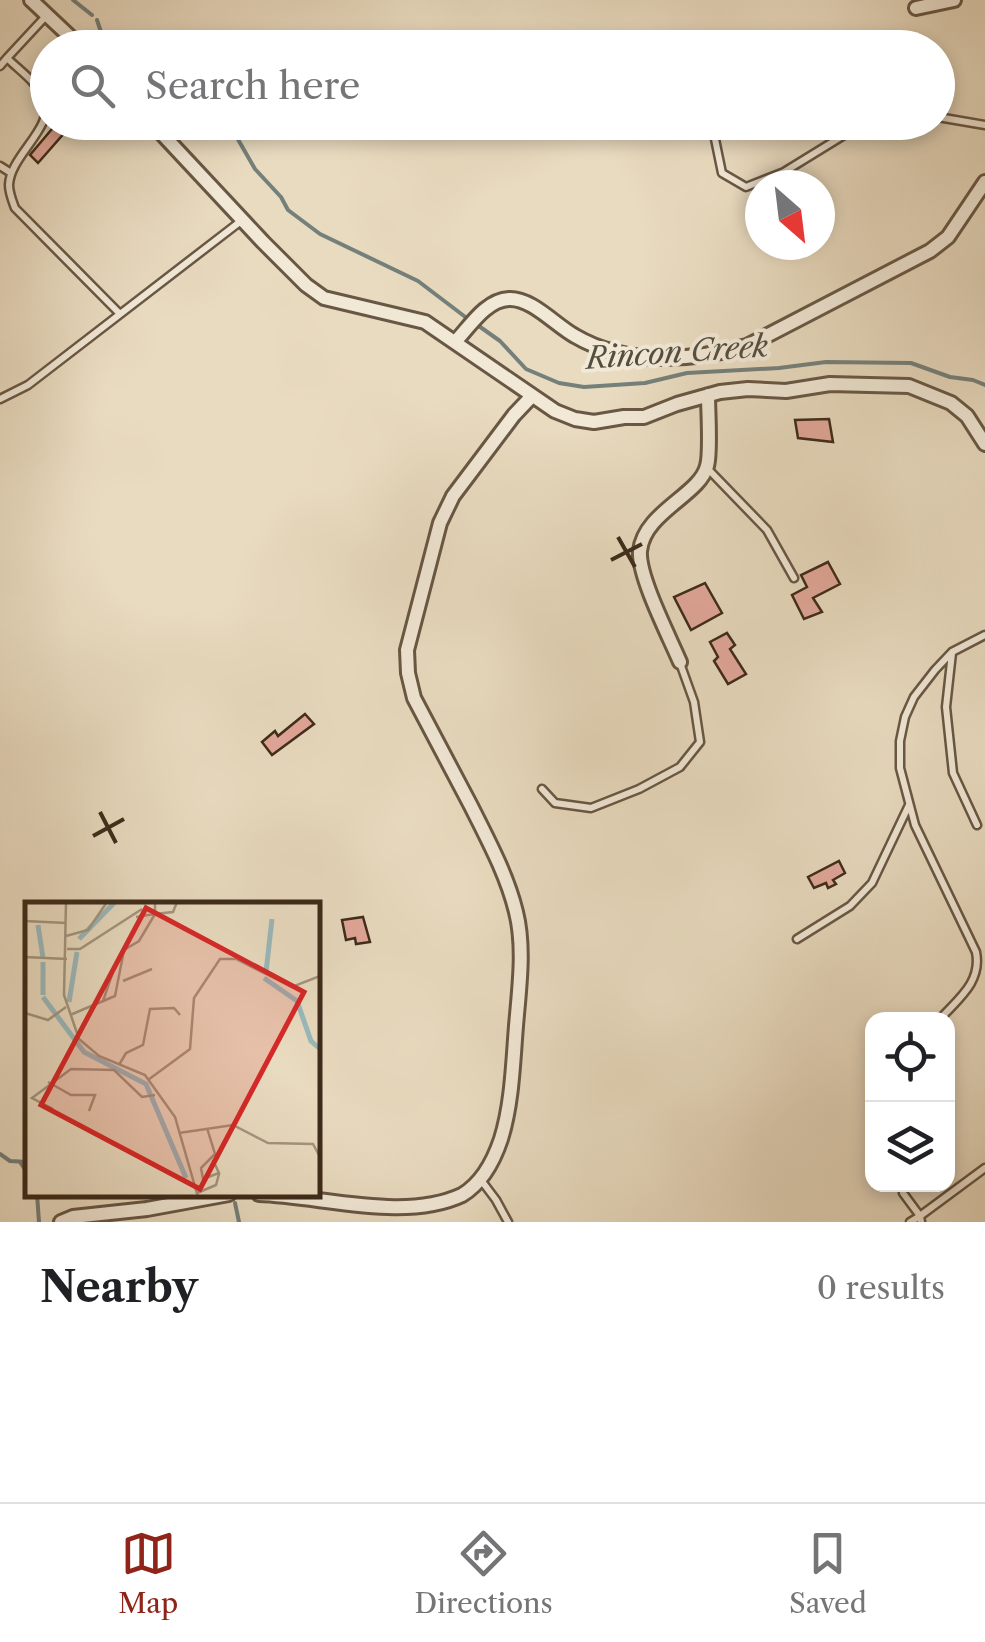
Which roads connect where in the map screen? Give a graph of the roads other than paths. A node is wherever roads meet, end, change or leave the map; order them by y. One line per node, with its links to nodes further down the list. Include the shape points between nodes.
1 (31, 0): 4 (street)
2 (954, 0): 3 (street)
3 (916, 8)
4 (47, 15): 5 (lane); 6 (street)
5 (33, 30)
6 (63, 30)
7 (30, 33): 8 (lane)
8 (7, 58): 9 (lane); 10 (lane)
9 (0, 66)
10 (30, 80)
11 (955, 121): 12 (lane)
12 (985, 125)
13 (32, 140): 18 (lane)
14 (169, 140): 20 (street)
15 (715, 140): 16 (lane, via 722,173 746,187)
16 (836, 140)
17 (0, 166): 18 (lane)
18 (11, 172): 21 (lane, via 10,192 20,214)
19 (985, 182): 22 (street, via 930,251 748,346 670,358 600,348 515,299 496,302)
20 (242, 220): 21 (lane); 22 (street, via 324,298 425,322)
21 (120, 314): 25 (lane, via 28,386)
22 (456, 342): 24 (street)
23 (708, 395): 24 (street, via 644,417 594,422); 26 (street, via 830,384 908,386 967,416); 27 (street)
24 (532, 396): 38 (street, via 453,496 407,650 414,698 493,849 519,930 506,1121)
25 (0, 399)
26 (985, 444)
27 (708, 468): 28 (lane, via 767,530); 31 (street, via 650,528 640,550 646,584)
28 (794, 578)
29 (985, 635): 30 (lane)
30 (952, 652): 33 (lane, via 905,717 900,768); 34 (lane, via 946,706 953,772)
31 (680, 662): 32 (lane, via 700,742 680,767 592,808 556,803)
32 (542, 790)
33 (910, 804): 35 (lane, via 872,883 850,906); 36 (lane, via 976,952 975,980)
34 (977, 826)
35 (797, 939)
36 (947, 1012)
37 (985, 1168): 42 (lane)
38 (480, 1179): 41 (street, via 464,1194 416,1208); 44 (lane)
39 (903, 1192): 42 (lane)
40 (213, 1197): 43 (street)
41 (296, 1197)
42 (920, 1219): 45 (lane)
43 (61, 1222)
44 (508, 1222)
45 (910, 1222)

